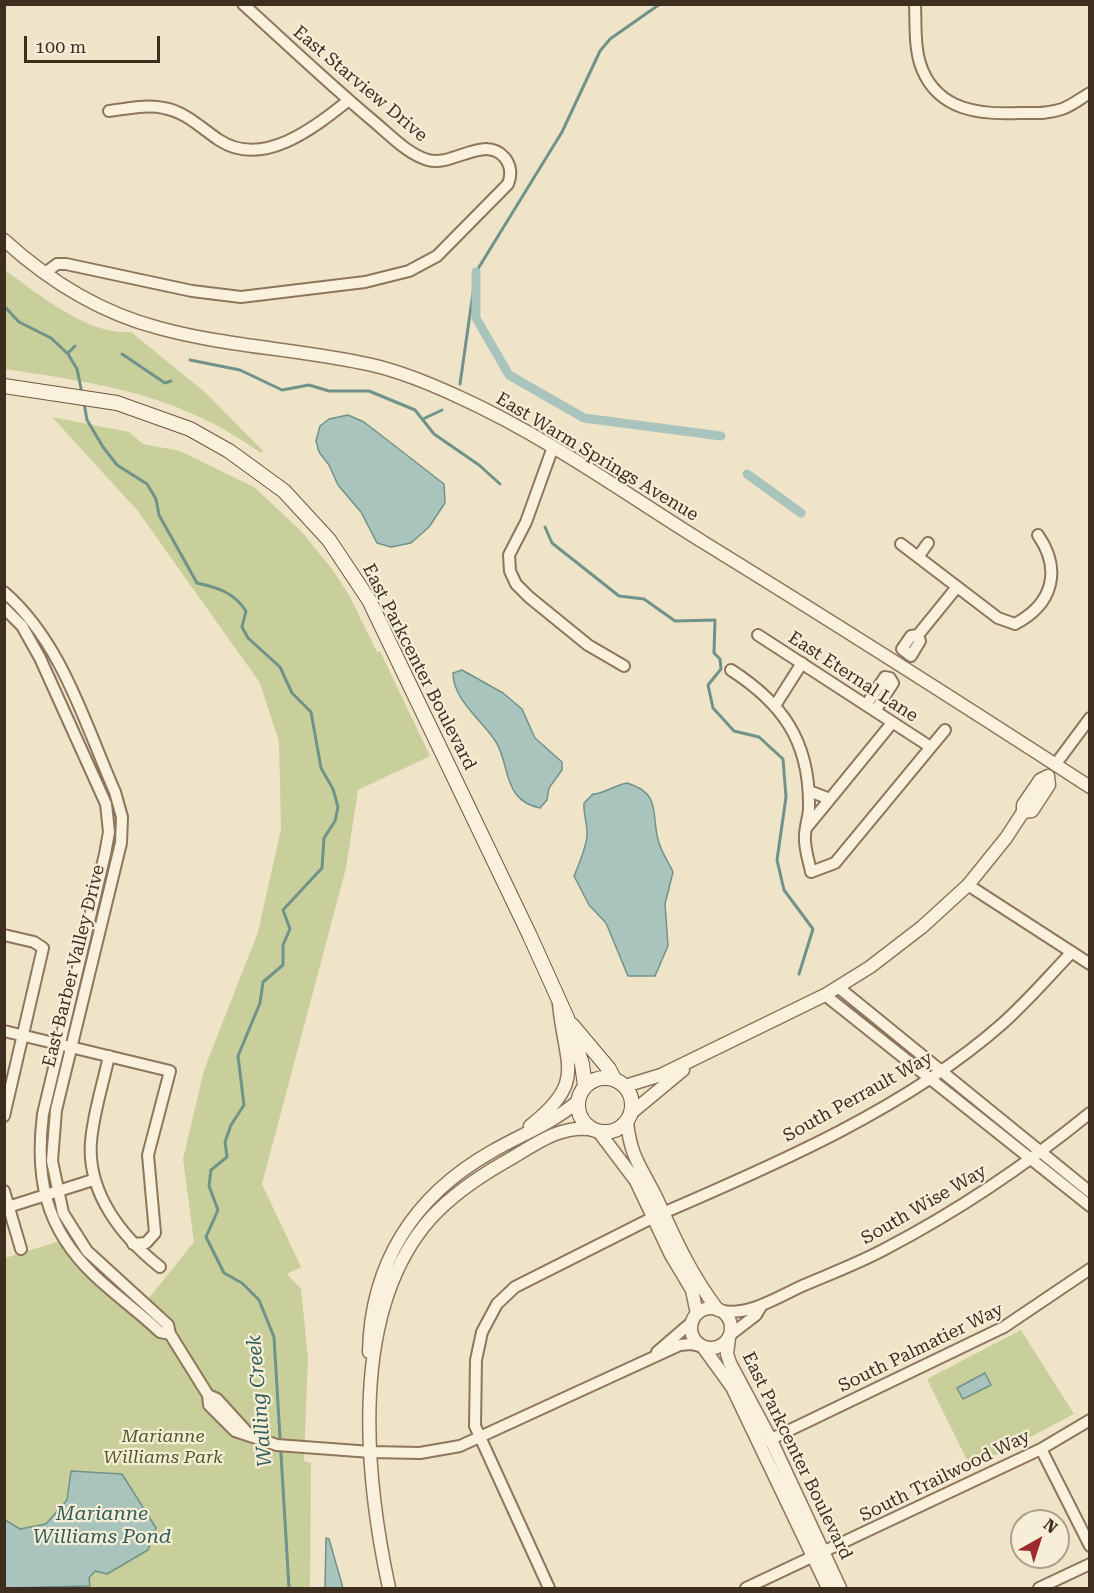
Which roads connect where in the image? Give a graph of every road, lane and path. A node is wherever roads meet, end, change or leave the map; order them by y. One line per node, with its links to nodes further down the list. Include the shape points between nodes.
1 (243, 4): 4 (street, East Starview Drive)
2 (915, 4): 3 (street, via 917,53 923,71 944,98 959,107 976,113 1052,112)
3 (1089, 93)
4 (349, 100): 5 (street, via 296,137 268,147 242,150 229,147 198,123 164,108); 7 (street, East Starview Drive, via 397,141 428,160 450,160 488,148 508,163 510,178 505,189 445,250 424,264 365,282 241,297 192,291 66,264 57,264)
5 (109, 111)
6 (4, 240): 7 (street, East Warm Springs Avenue)
7 (45, 273): 9 (street, East Warm Springs Avenue, via 115,313 158,328 373,365 419,380 496,415)
8 (4, 386): 39 (main road, East Parkcenter Boulevard, via 113,402 190,429 229,451 284,491 329,540 369,600)
9 (553, 447): 19 (street, East Warm Springs Avenue); 20 (street, via 526,522 509,555 510,571 529,597 588,645)
10 (1038, 535): 14 (street, via 1048,549 1053,569 1050,587 1026,618 1015,624 998,618)
11 (928, 543): 13 (street)
12 (901, 544): 13 (street)
13 (918, 557): 14 (street)
14 (957, 587): 19 (street, via 918,635 920,641 911,656 905,654)
15 (4, 592): 44 (street, East Barber Valley Drive, via 30,617 48,644 115,792 122,817 121,843)
16 (4, 608): 43 (street, East Barber Valley Drive, via 22,626 40,658 109,818 105,854)
17 (758, 634): 18 (street, East Eternal Lane)
18 (802, 663): 22 (street); 23 (street, East Eternal Lane)
19 (898, 665): 23 (street, via 890,678 885,677); 28 (street, East Warm Springs Avenue)
20 (624, 666)
21 (731, 670): 22 (street)
22 (776, 704): 30 (street, via 800,750)
23 (870, 708): 25 (street, East Eternal Lane)
24 (1089, 718): 28 (street)
25 (892, 723): 27 (street, East Eternal Lane); 31 (street)
26 (945, 730): 27 (street)
27 (929, 746): 32 (street, via 835,863 811,872)
28 (1055, 765): 29 (street, East Warm Springs Avenue); 33 (street, via 1048,776 1049,785 1032,811 1023,812)
29 (1089, 787)
30 (809, 791): 31 (street); 32 (street)
31 (830, 799): 32 (street)
32 (805, 830)
33 (968, 885): 35 (street); 37 (street, via 921,927)
34 (4, 935): 42 (street, via 43,948)
35 (1072, 952): 36 (street); 47 (street, South Perrault Way, via 1003,1023)
36 (1089, 964)
37 (838, 987): 38 (street); 47 (street)
38 (825, 995): 46 (street); 48 (street)
39 (558, 1000): 40 (main road, East Parkcenter Boulevard); 56 (street, via 570,1065 568,1082 552,1109)
40 (567, 1018): 49 (main road, East Parkcenter Boulevard); 50 (main road, East Parkcenter Boulevard)
41 (4, 1031): 42 (street)
42 (23, 1035): 43 (street); 53 (street)
43 (60, 1044): 44 (street); 63 (street, East Barber Valley Drive, via 43,1114 39,1152)
44 (72, 1047): 45 (street); 61 (street, East Barber Valley Drive, via 52,1138)
45 (109, 1056): 59 (street, via 91,1143); 68 (street, via 170,1071 148,1155 155,1233 146,1244)
46 (695, 1059): 49 (street, via 652,1079); 54 (street)
47 (939, 1071): 48 (street, South Perrault Way); 57 (street)
48 (928, 1078): 58 (street); 66 (street, South Perrault Way, via 819,1141)
49 (619, 1083): 50 (main road, via 598,1078); 54 (main road, via 632,1100)
50 (585, 1086): 51 (main road)
51 (577, 1102): 55 (main road, via 581,1119); 56 (street, via 554,1120)
52 (1089, 1113): 57 (street, South Wise Way)
53 (4, 1116)
54 (629, 1118): 55 (main road, via 615,1131); 66 (street, via 629,1146)
55 (596, 1131): 66 (street); 79 (street, via 571,1128 555,1134 486,1173 432,1217 401,1262 387,1297)
56 (510, 1142): 79 (street, via 462,1170 436,1192 419,1209 392,1251 372,1309)
57 (1040, 1152): 58 (street, South Wise Way); 62 (street)
58 (1031, 1159): 64 (street); 72 (street, South Wise Way, via 886,1249)
59 (93, 1180): 61 (street); 68 (street)
60 (4, 1191): 65 (street)
61 (57, 1191): 63 (street); 75 (street, East Barber Valley Drive, via 63,1213 87,1251 168,1324)
62 (1089, 1192)
63 (45, 1195): 65 (street); 75 (street, East Barber Valley Drive, via 62,1235 82,1263 160,1332)
64 (1089, 1206)
65 (8, 1207): 67 (street)
66 (658, 1216): 73 (street, via 690,1270); 74 (street, via 692,1290); 81 (street, South Perrault Way, via 529,1277 497,1304 482,1332 476,1360 473,1407)
67 (9, 1228): 69 (street)
68 (133, 1244): 70 (street)
69 (21, 1250)
70 (160, 1267)
71 (1089, 1269): 82 (street, South Palmatier Way, via 1004,1327)
72 (762, 1305): 73 (street, South Wise Way, via 735,1314); 76 (street, South Wise Way)
73 (720, 1310): 74 (street, via 706,1309); 76 (street, via 730,1320)
74 (695, 1318): 77 (street, via 693,1336); 78 (street)
75 (170, 1334): 84 (street, East Barber Valley Drive, via 208,1395 217,1399 248,1433 277,1445)
76 (730, 1337): 77 (street, via 717,1348); 82 (street, East Parkcenter Boulevard, via 730,1364)
77 (703, 1347): 78 (street, via 680,1345); 82 (street, East Parkcenter Boulevard, via 728,1379)
78 (652, 1357): 81 (street)
79 (371, 1392): 84 (street)
80 (1089, 1420): 83 (street, South Trailwood Way)
81 (480, 1437): 84 (street, via 444,1450); 89 (street, South Perrault Way)
82 (765, 1442): 86 (street, East Parkcenter Boulevard)
83 (1041, 1449): 85 (street); 86 (street, South Trailwood Way)
84 (370, 1452): 88 (street, via 375,1526)
85 (1089, 1546)
86 (818, 1555): 90 (street, South Trailwood Way); 91 (street, East Parkcenter Boulevard); 92 (street, East Parkcenter Boulevard)
87 (1089, 1564): 93 (street)
88 (389, 1588)
89 (549, 1588)
90 (746, 1588)
91 (828, 1588)
92 (840, 1588)
93 (1040, 1588)

